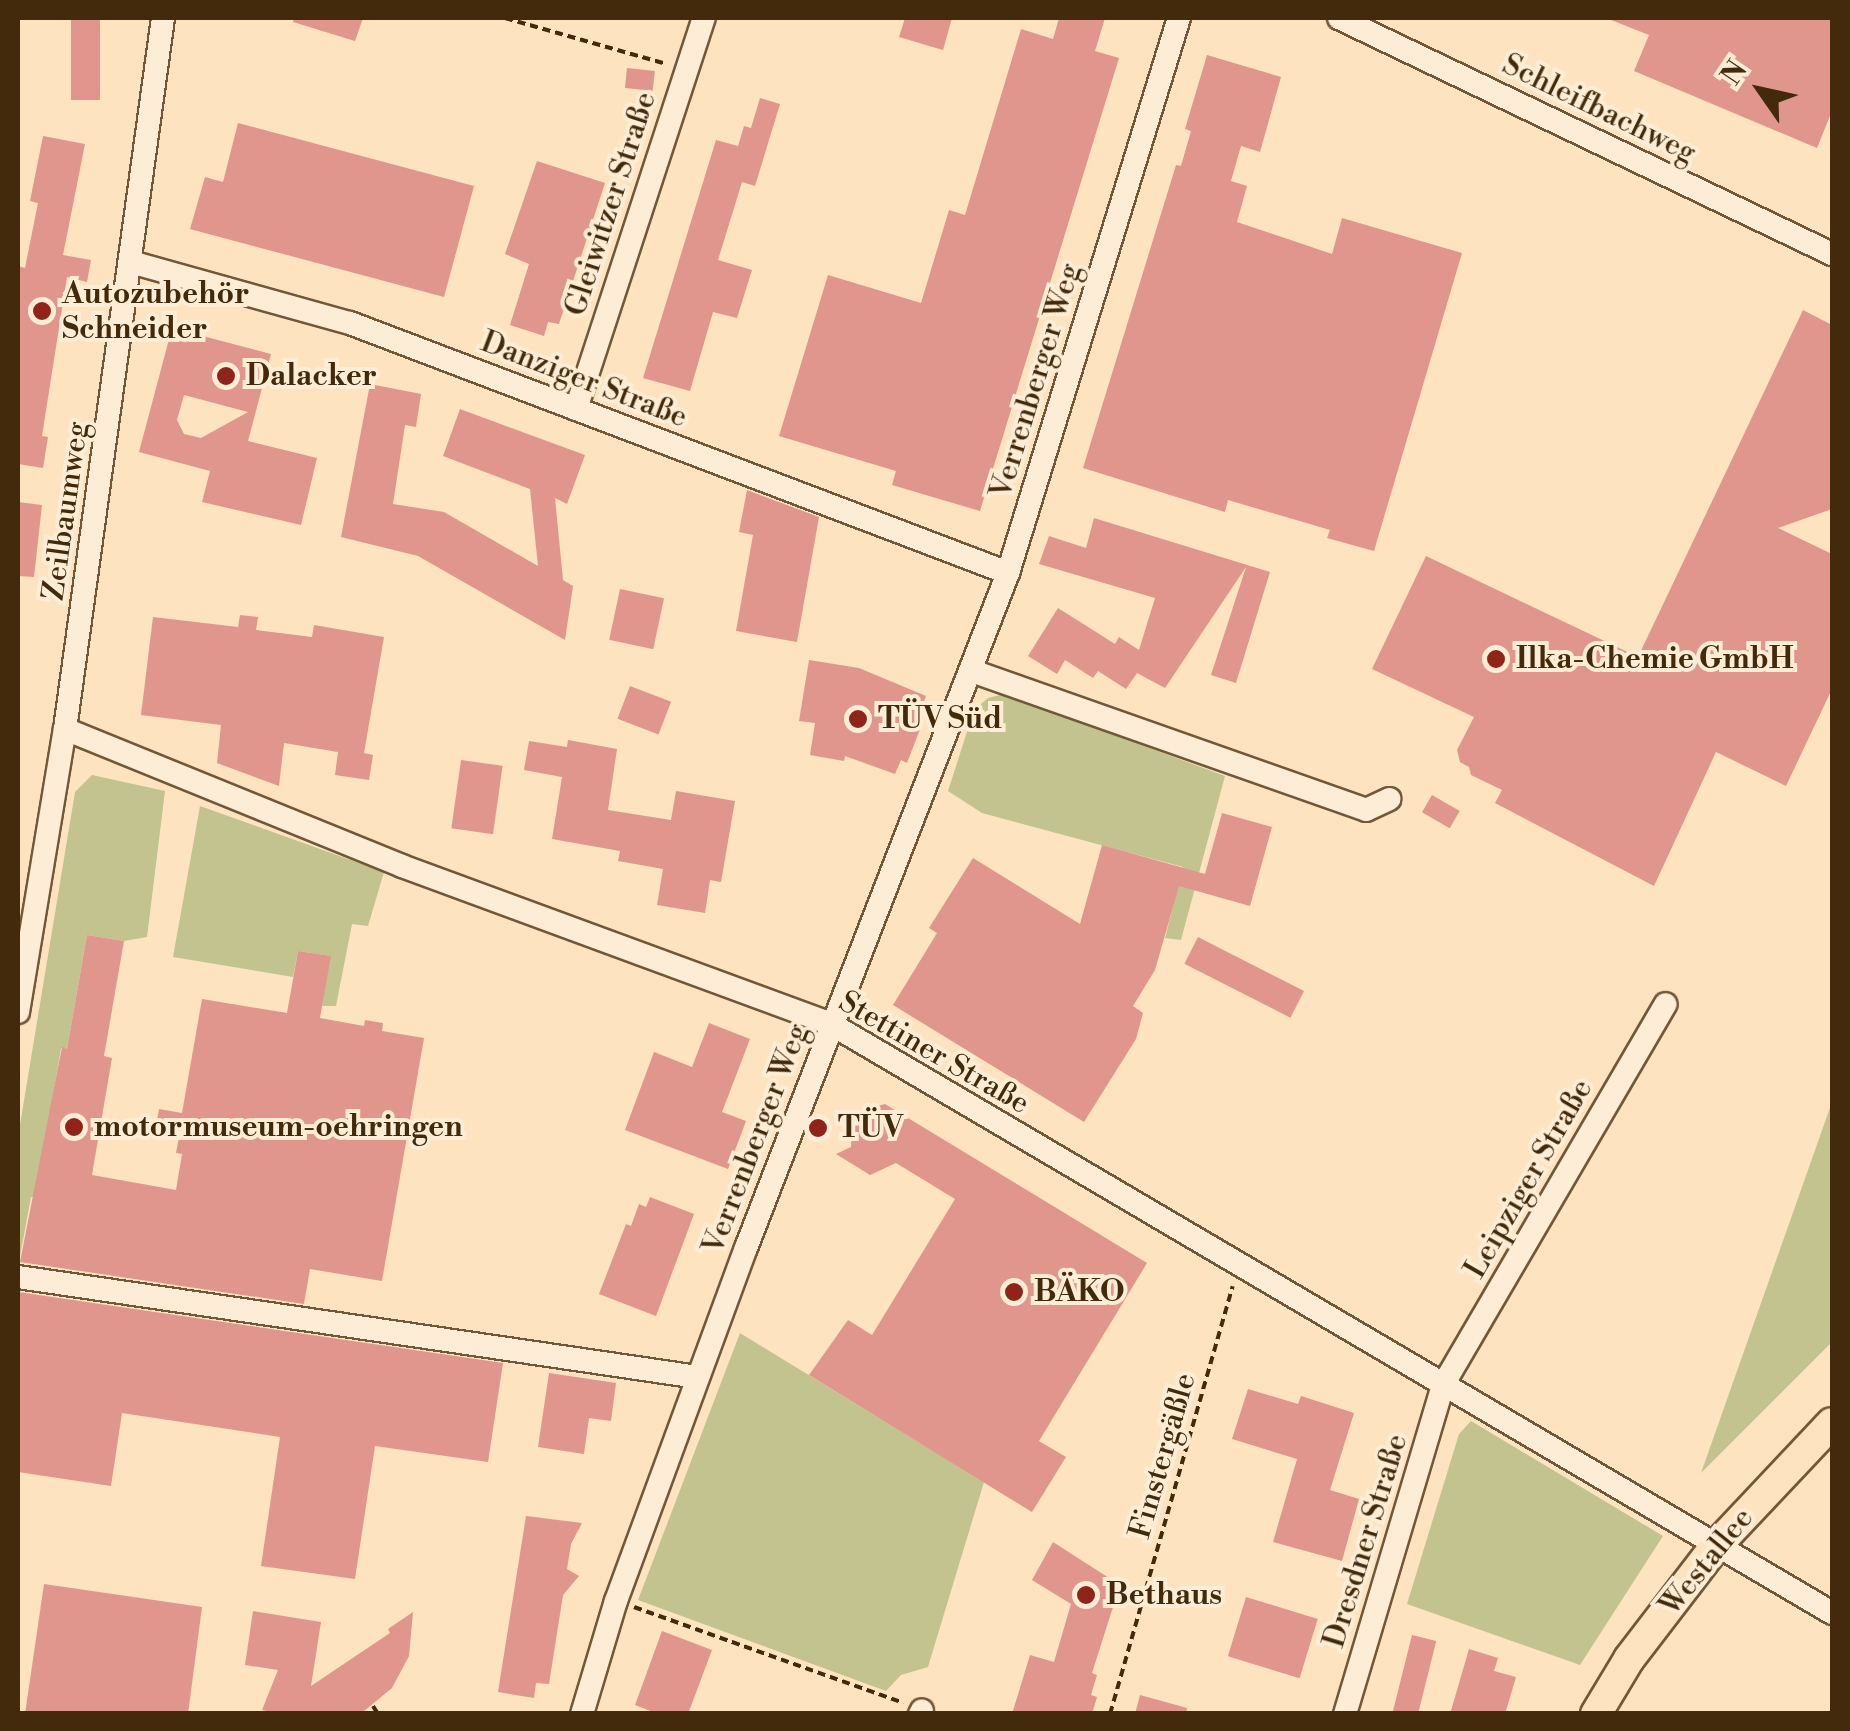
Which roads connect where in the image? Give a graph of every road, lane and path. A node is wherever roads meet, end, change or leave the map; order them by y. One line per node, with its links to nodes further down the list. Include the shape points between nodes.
1 (163, 18): 8 (street, Zeilbaumweg)
2 (505, 18): 6 (path)
3 (704, 18): 6 (street, Gleiwitzer Straße)
4 (1179, 18): 10 (street, Verrenberger Weg)
5 (1339, 18): 7 (street, Schleifbachweg)
6 (686, 69): 9 (street, Gleiwitzer Straße)
7 (1832, 254)
8 (132, 262): 9 (street, Danziger Straße, via 350,323); 12 (street, Zeilbaumweg)
9 (576, 409): 10 (street, Danziger Straße)
10 (1008, 573): 11 (street, Verrenberger Weg)
11 (972, 671): 13 (street, via 1366,810); 16 (street, Verrenberger Weg)
12 (66, 729): 15 (street, Zeilbaumweg); 16 (street, Stettiner Straße, via 402,866)
13 (1390, 799)
14 (1666, 1004): 20 (street, Leipziger Straße)
15 (18, 1012)
16 (831, 1024): 17 (street, Stettiner Straße); 19 (street, Verrenberger Weg)
17 (1238, 1266): 20 (street, Stettiner Straße); 29 (path, Finstergäßle)
18 (18, 1277): 19 (street)
19 (698, 1378): 23 (street, Verrenberger Weg)
20 (1443, 1385): 22 (street, Stettiner Straße); 30 (street, Dresdner Straße)
21 (1832, 1422): 22 (main road, Westallee)
22 (1715, 1547): 24 (street, Stettiner Straße); 31 (main road, Westallee, via 1629,1658)
23 (616, 1601): 26 (path); 28 (street, Verrenberger Weg)
24 (1832, 1613)
25 (373, 1706): 27 (path)
26 (921, 1712)
27 (378, 1714)
28 (582, 1714)
29 (1110, 1714)
30 (1345, 1714)
31 (1596, 1714)

